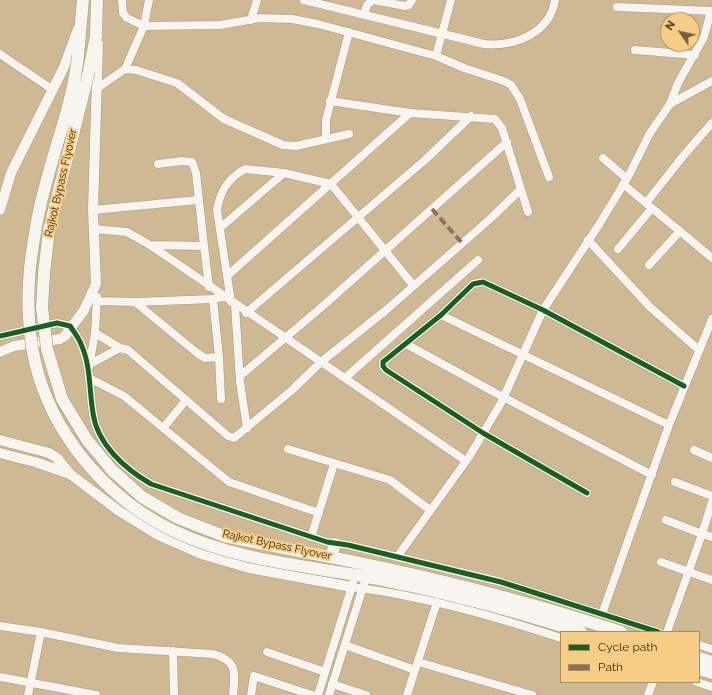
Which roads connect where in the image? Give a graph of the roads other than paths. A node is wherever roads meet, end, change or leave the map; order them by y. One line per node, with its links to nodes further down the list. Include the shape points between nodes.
1 (83, 0): 14 (highway, Rajkot Bypass Flyover)
2 (97, 0): 19 (highway, Rajkot Bypass Flyover)
3 (122, 0): 16 (street, via 123,13 127,18)
4 (149, 0): 16 (street)
5 (257, 0): 15 (street)
6 (304, 0): 13 (street)
7 (412, 0): 10 (street, via 405,6)
8 (451, 0): 18 (street)
9 (555, 0): 18 (street, via 548,21 541,28 510,42 498,45 484,44)
10 (380, 1): 13 (street, via 369,2)
11 (617, 7): 12 (street)
12 (712, 11): 22 (street, via 704,37)
13 (364, 15): 18 (street)
14 (82, 17): 27 (main road); 120 (highway, Rajkot Bypass Flyover, bridge, via 76,77 44,188 32,254 28,306 39,377 49,403 72,445 98,476 133,507 176,532 218,548 279,562)
15 (251, 20): 16 (street, via 220,25); 17 (street, via 269,17 292,19)
16 (144, 26): 24 (street)
17 (349, 32): 23 (street); 28 (street)
18 (441, 32): 23 (street)
19 (96, 36): 26 (main road); 116 (highway, Rajkot Bypass Flyover, bridge, via 49,230 44,273 42,308 47,349 62,399 92,446 112,470 142,497 178,518 224,536)
20 (635, 50): 22 (street)
21 (0, 54): 27 (street)
22 (695, 54): 29 (street, via 678,83)
23 (436, 56): 39 (street, via 511,85 520,99)
24 (125, 69): 26 (street); 34 (street, via 177,83 224,119 283,145 296,146)
25 (712, 81): 29 (street)
26 (96, 89): 47 (main road)
27 (53, 90): 43 (main road, via 18,157)
28 (330, 101): 30 (street); 34 (street)
29 (670, 104): 40 (street, via 650,133)
30 (410, 113): 31 (street); 41 (street)
31 (471, 116): 35 (street, via 498,121); 49 (street, via 425,160)
32 (712, 123): 45 (street, via 684,155)
33 (349, 134): 34 (street)
34 (326, 138)
35 (506, 142): 42 (street); 56 (street)
36 (603, 158): 40 (street)
37 (158, 164): 44 (street, via 192,162 196,172)
38 (284, 173): 41 (street); 50 (street); 50 (street, via 245,169 230,180 219,198 217,210)
39 (549, 177)
40 (625, 181): 45 (street); 53 (street)
41 (331, 184): 49 (street); 61 (street)
42 (520, 190): 48 (street); 63 (street)
43 (1, 198): 46 (main road)
44 (198, 200): 47 (street); 55 (street)
45 (649, 206): 52 (street); 57 (street)
46 (0, 210)
47 (93, 210): 51 (main road)
48 (528, 212)
49 (358, 217): 56 (street); 71 (street)
50 (220, 228): 61 (street)
51 (93, 229): 54 (street, via 127,232); 62 (main road)
52 (680, 231): 58 (street); 60 (street)
53 (588, 240): 70 (street); 80 (street, via 650,307)
54 (150, 245): 55 (street); 64 (street)
55 (204, 246): 64 (street)
56 (384, 249): 63 (street); 77 (street)
57 (618, 249)
58 (712, 258)
59 (478, 260): 87 (street)
60 (649, 264)
61 (227, 276): 69 (street)
62 (96, 284): 67 (street); 74 (main road, via 84,310)
63 (413, 285): 84 (street)
64 (209, 286): 65 (street)
65 (224, 297): 66 (street); 69 (street)
66 (213, 299): 68 (street); 83 (street)
67 (97, 301): 68 (street); 75 (street)
68 (135, 302): 83 (street, via 197,353 205,358)
69 (233, 304): 71 (street); 86 (street)
70 (543, 310): 72 (street, via 478,282); 82 (street); 88 (street)
71 (246, 313): 77 (street)
72 (441, 315): 78 (street); 82 (street)
73 (712, 319): 80 (street)
74 (70, 326): 76 (street, via 57,323); 81 (main road, via 60,339 14,346); 85 (street, via 81,344)
75 (95, 333): 79 (street); 85 (street)
76 (0, 336)
77 (286, 337): 84 (street); 86 (street)
78 (406, 344): 89 (street); 95 (street, via 383,362 386,370)
79 (120, 348): 85 (street); 91 (street, via 128,350)
80 (699, 350): 88 (street)
81 (0, 352)
82 (522, 355): 89 (street); 92 (street)
83 (219, 357): 90 (street)
84 (321, 362): 87 (street); 94 (street)
85 (89, 371): 93 (street); 113 (street, via 96,426 102,439 134,474 151,484)
86 (240, 376): 94 (street)
87 (345, 378): 101 (street)
88 (684, 386): 92 (street)
89 (503, 397): 95 (street); 104 (street)
90 (221, 399)
91 (186, 400): 93 (street); 94 (street, via 231,438)
92 (669, 426): 104 (street)
93 (164, 427): 110 (street, via 175,439 229,482)
94 (247, 428)
95 (483, 433): 101 (street); 106 (street)
96 (0, 440): 103 (main road, via 49,453 57,458)
97 (288, 449): 102 (street)
98 (694, 450): 100 (street)
99 (0, 454): 103 (main road)
100 (712, 458)
101 (466, 461): 109 (street)
102 (334, 464): 109 (street, via 390,480); 110 (street)
103 (70, 474): 122 (main road, via 125,515 158,535 201,554 249,568)
104 (652, 474): 124 (street)
105 (675, 482): 107 (street)
106 (587, 493)
107 (712, 496)
108 (712, 502): 112 (street)
109 (430, 510): 117 (street)
110 (319, 513): 113 (street)
111 (666, 520): 112 (street)
112 (702, 534): 114 (street); 119 (street)
113 (311, 537): 115 (street)
114 (712, 537)
115 (335, 544): 116 (highway); 117 (street)
116 (331, 557): 127 (highway, Rajkot Bypass Flyover, via 495,594)
117 (397, 557): 124 (street, via 501,582)
118 (661, 562): 119 (street)
119 (688, 572): 121 (street); 129 (street)
120 (361, 575): 122 (street); 126 (highway, Rajkot Bypass Flyover, via 515,611)
121 (712, 580)
122 (358, 588): 123 (street); 133 (street); 141 (street)
123 (437, 602): 131 (street, via 502,618); 139 (street)
124 (602, 614): 128 (street)
125 (0, 626): 130 (street)
126 (578, 631)
127 (618, 631)
128 (655, 631)
129 (667, 631)
130 (41, 632): 135 (street, via 118,648); 144 (street)
131 (560, 638)
132 (700, 645): 134 (street)
133 (345, 646): 139 (street); 147 (street)
134 (712, 649)
135 (173, 651): 151 (street); 152 (street, via 213,654 228,660 233,665 235,673)
136 (267, 652): 141 (street)
137 (700, 658): 138 (highway)
138 (712, 662)
139 (416, 666): 158 (street); 159 (street)
140 (700, 669): 142 (highway)
141 (325, 672): 155 (street)
142 (712, 673)
143 (0, 677): 144 (street)
144 (30, 683): 149 (street); 150 (street)
145 (653, 683): 160 (street)
146 (700, 683): 148 (street)
147 (332, 684): 156 (street); 157 (street)
148 (712, 687)
149 (28, 695)
150 (96, 695)
151 (174, 695)
152 (233, 695)
153 (251, 695): 154 (street, via 254,676)
154 (312, 695)
155 (318, 695)
156 (329, 695)
157 (366, 695)
158 (407, 695)
159 (532, 695)
160 (648, 695)

